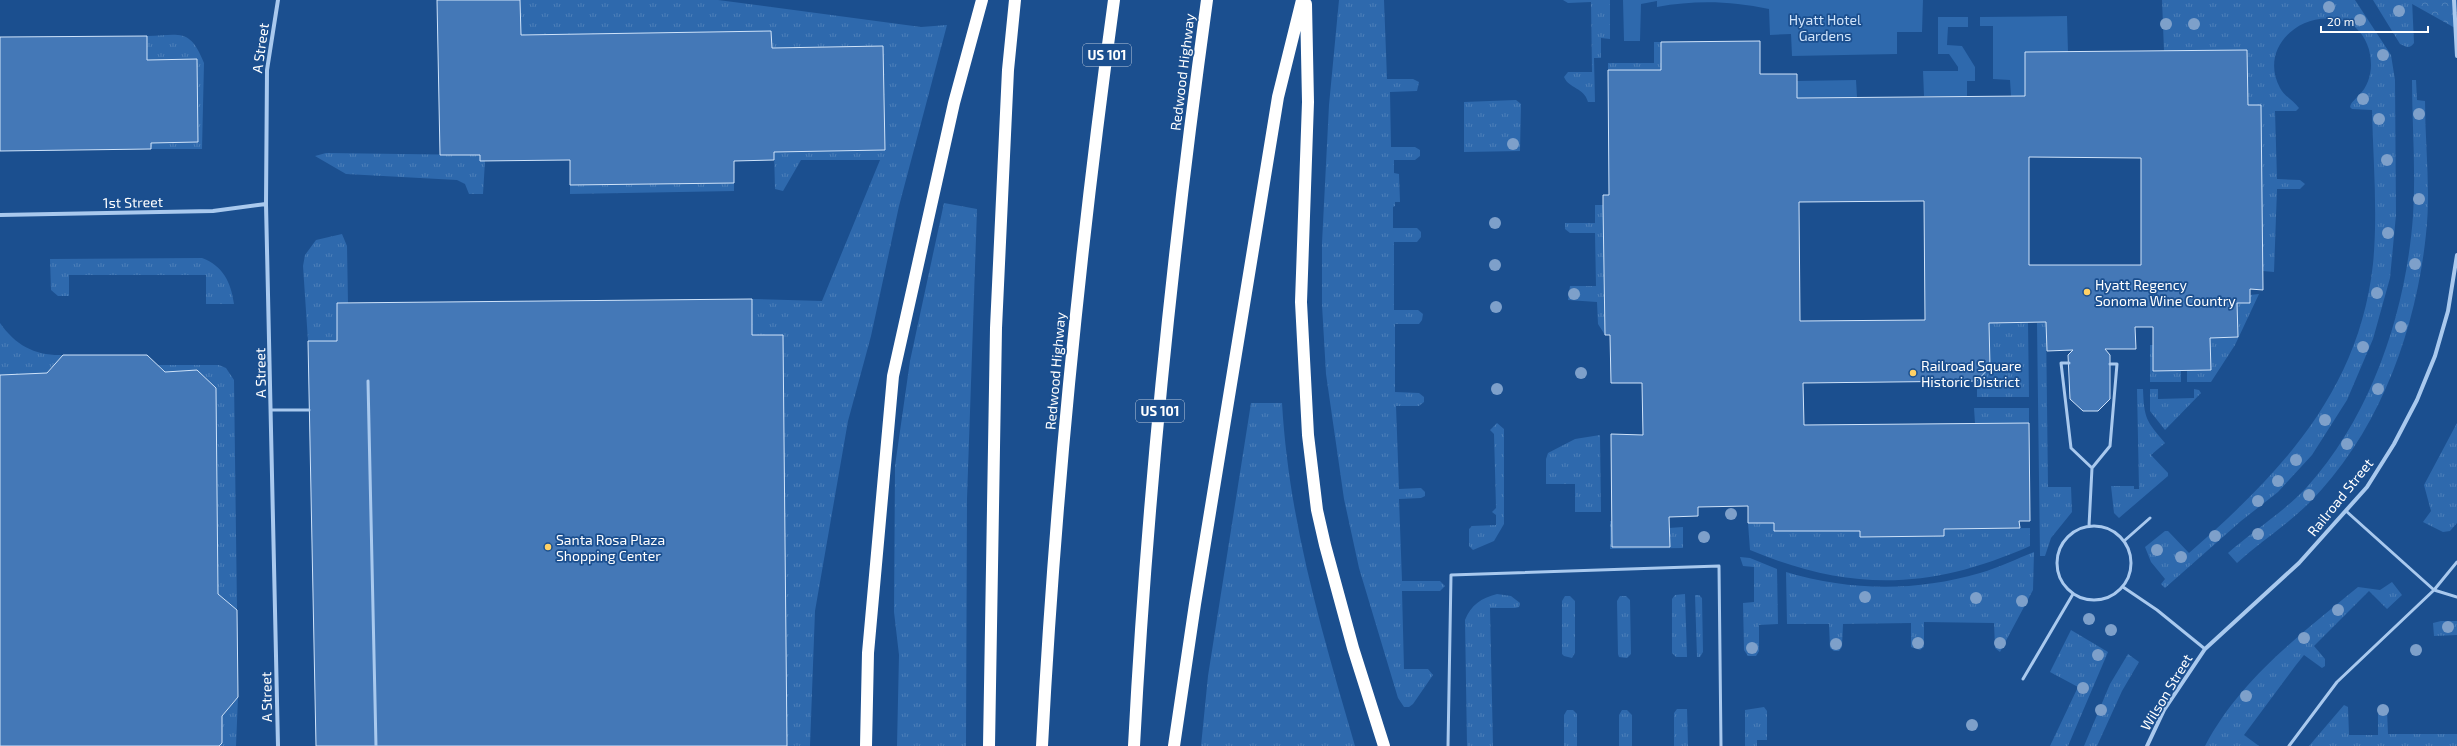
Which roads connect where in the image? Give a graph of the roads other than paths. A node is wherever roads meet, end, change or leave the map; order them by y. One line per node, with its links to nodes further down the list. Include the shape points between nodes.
1 (278, 0): 10 (street, A Street, via 267,70)
2 (982, 0): 32 (highway, via 954,103 893,376 868,653)
3 (1015, 0): 33 (highway, via 1006,116 996,328)
4 (1114, 0): 34 (highway, Redwood Highway / US 101, via 1084,224 1066,416)
5 (1207, 0): 35 (highway, Redwood Highway / US 101, via 1170,295)
6 (1302, 0): 36 (highway, via 1278,97 1194,604)
7 (1305, 0): 37 (highway, via 1308,102 1301,302 1308,435 1325,545 1353,648)
8 (2454, 0): 9 (street)
9 (2457, 56)
10 (266, 204): 11 (street, 1st Street, via 213,211); 16 (street, A Street)
11 (0, 215)
12 (2457, 255): 19 (street, Railroad Street, via 2448,310 2435,356 2417,400 2394,444)
13 (2069, 363): 18 (lane, via 2061,363 2071,448)
14 (2110, 364): 18 (lane, via 2117,364 2110,446)
15 (368, 381): 31 (lane)
16 (272, 410): 17 (lane); 30 (street, A Street)
17 (309, 410)
18 (2092, 468): 21 (lane)
19 (2346, 511): 25 (lane); 28 (street, Railroad Street, via 2298,563)
20 (2150, 518): 22 (lane)
21 (2089, 526): 22 (lane, via 2108,529); 26 (lane, via 2069,535 2058,554 2059,577)
22 (2124, 541): 24 (lane, via 2130,552 2132,564)
23 (2457, 562): 25 (lane)
24 (2123, 588): 26 (lane, via 2105,599 2083,599); 28 (lane, via 2157,610)
25 (2434, 590): 27 (lane); 41 (lane, via 2337,682)
26 (2073, 594): 29 (lane)
27 (2457, 597)
28 (2205, 649): 40 (street, Wilson Street, via 2164,710)
29 (2023, 679)
30 (278, 746)
31 (376, 746)
32 (866, 746)
33 (989, 746)
34 (1042, 746)
35 (1134, 746)
36 (1174, 746)
37 (1384, 746)
38 (1448, 746): 39 (lane, via 1451,575 1719,566)
39 (1721, 746)
40 (2147, 746)
41 (2289, 746)

